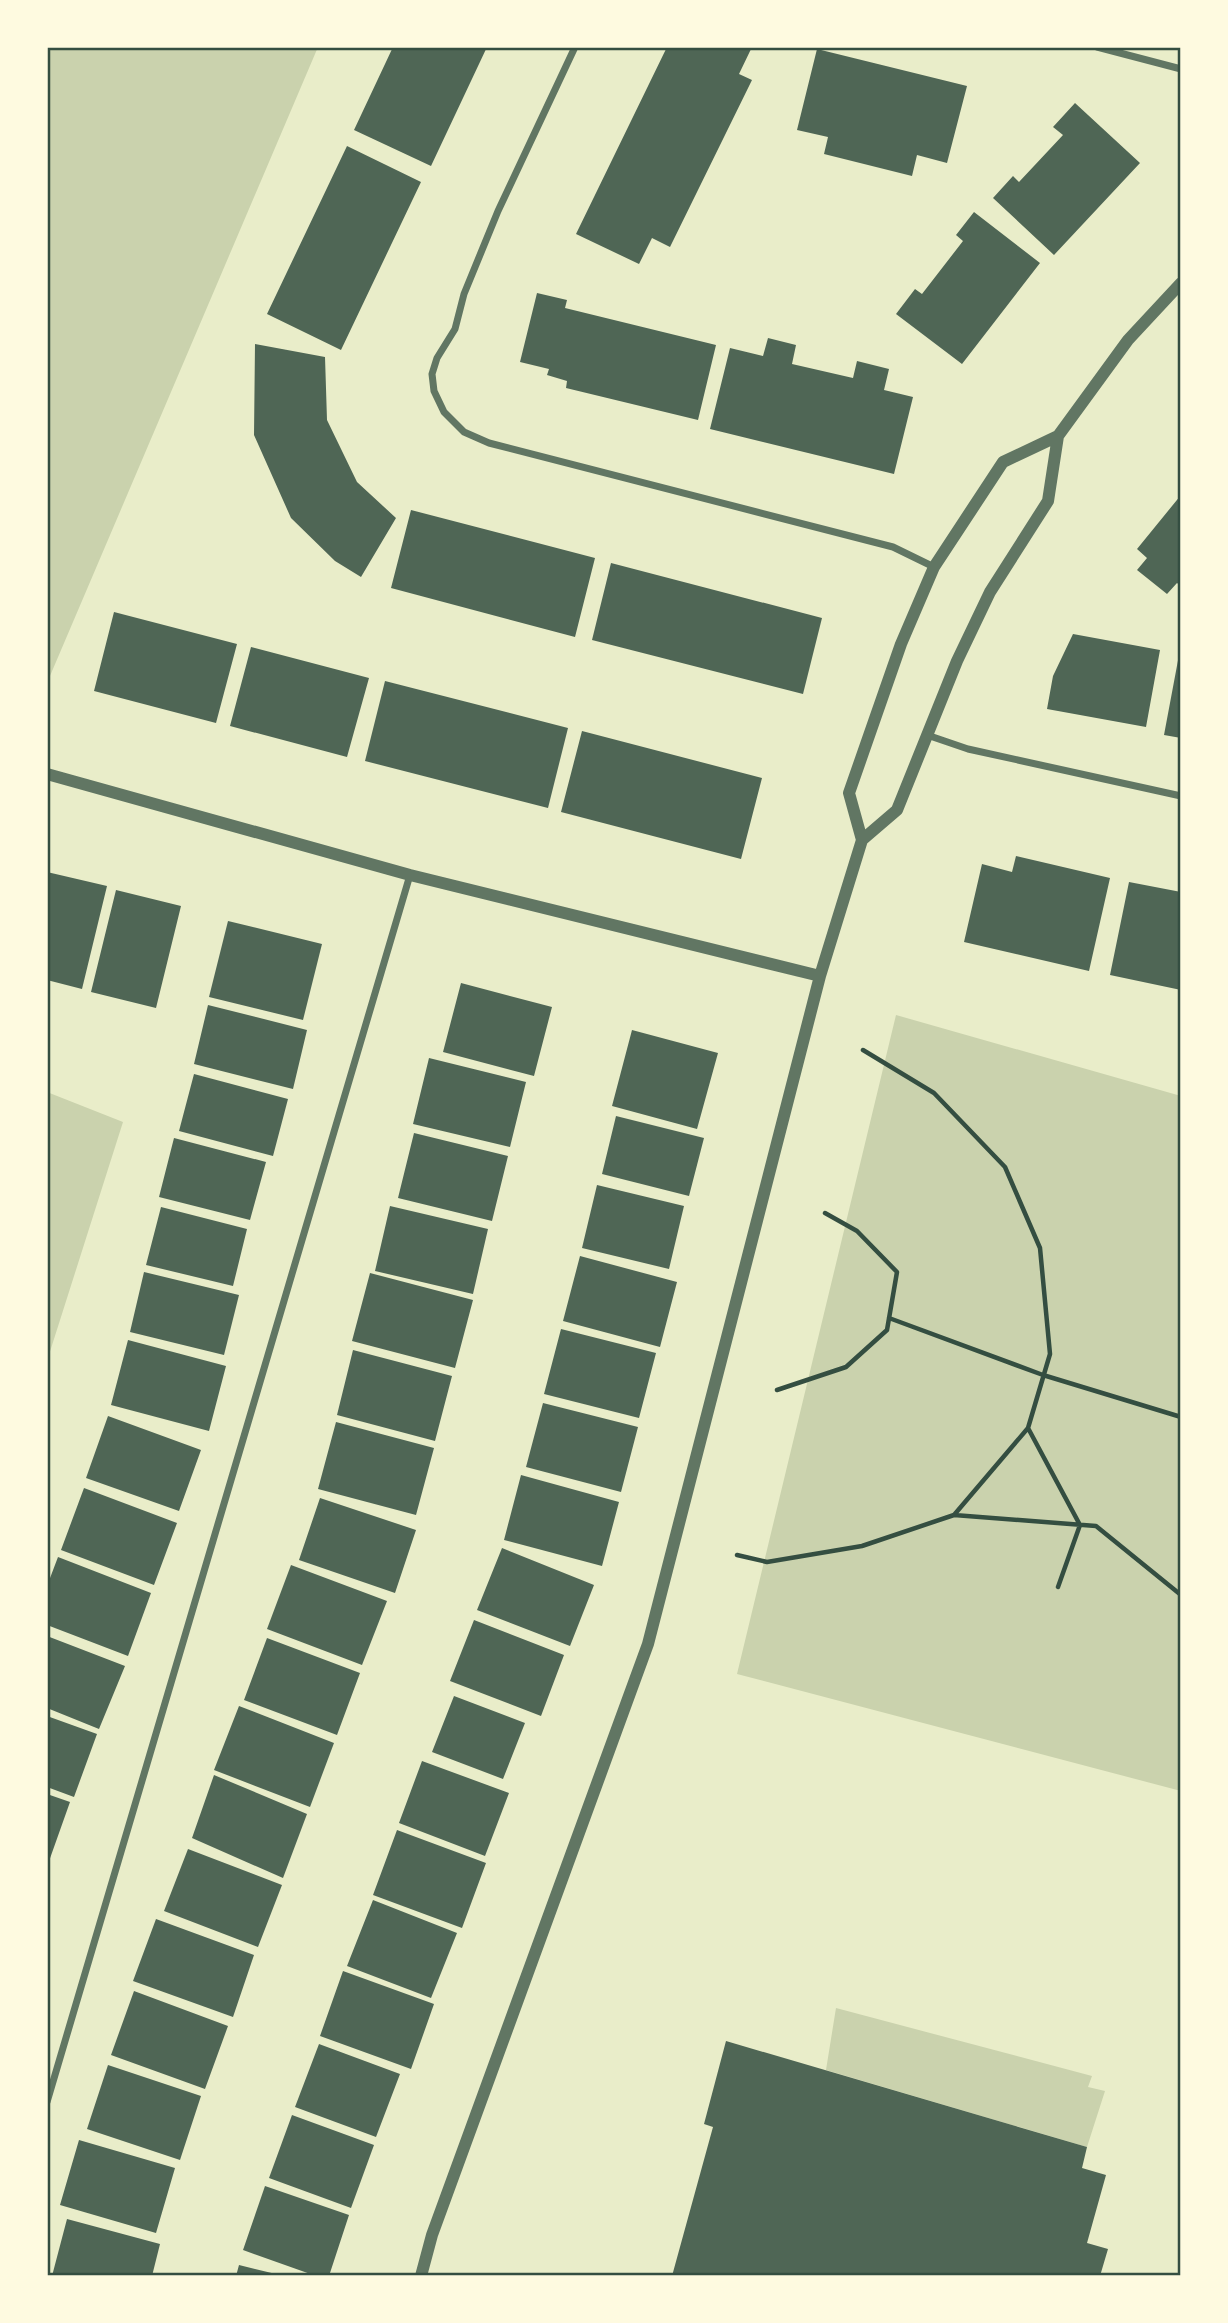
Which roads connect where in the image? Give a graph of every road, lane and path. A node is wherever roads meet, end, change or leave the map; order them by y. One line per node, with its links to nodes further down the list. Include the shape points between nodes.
1 (575, 47): 6 (street, via 498,211 464,294 455,329 437,358 432,374 434,391 444,412 464,432 489,443 893,547)
2 (1097, 47): 3 (street)
3 (1181, 69)
4 (1181, 283): 5 (street, via 1128,340)
5 (1058, 436): 6 (street, via 1003,462); 7 (street, via 1048,501 990,592)
6 (934, 567): 10 (street, via 901,644 849,793)
7 (927, 735): 9 (street, via 968,749); 10 (street, via 898,810)
8 (47, 774): 11 (street)
9 (1181, 796)
10 (862, 840): 12 (street)
11 (410, 875): 12 (street); 25 (street)
12 (820, 976): 26 (street, via 648,1644 432,2235)
13 (863, 1050): 16 (path, via 934,1093 1005,1167 1040,1248 1050,1354)
14 (825, 1213): 15 (path, via 857,1231 897,1272)
15 (889, 1318): 16 (path); 17 (path, via 887,1330 846,1367)
16 (1043, 1375): 18 (path); 19 (path)
17 (778, 1390)
18 (1181, 1417)
19 (1028, 1428): 20 (path); 21 (path)
20 (954, 1515): 21 (path); 22 (path, via 862,1546 767,1562)
21 (1080, 1525): 23 (path); 24 (path, via 1096,1526)
22 (737, 1555)
23 (1058, 1587)
24 (1181, 1595)
25 (47, 2102)
26 (421, 2276)

